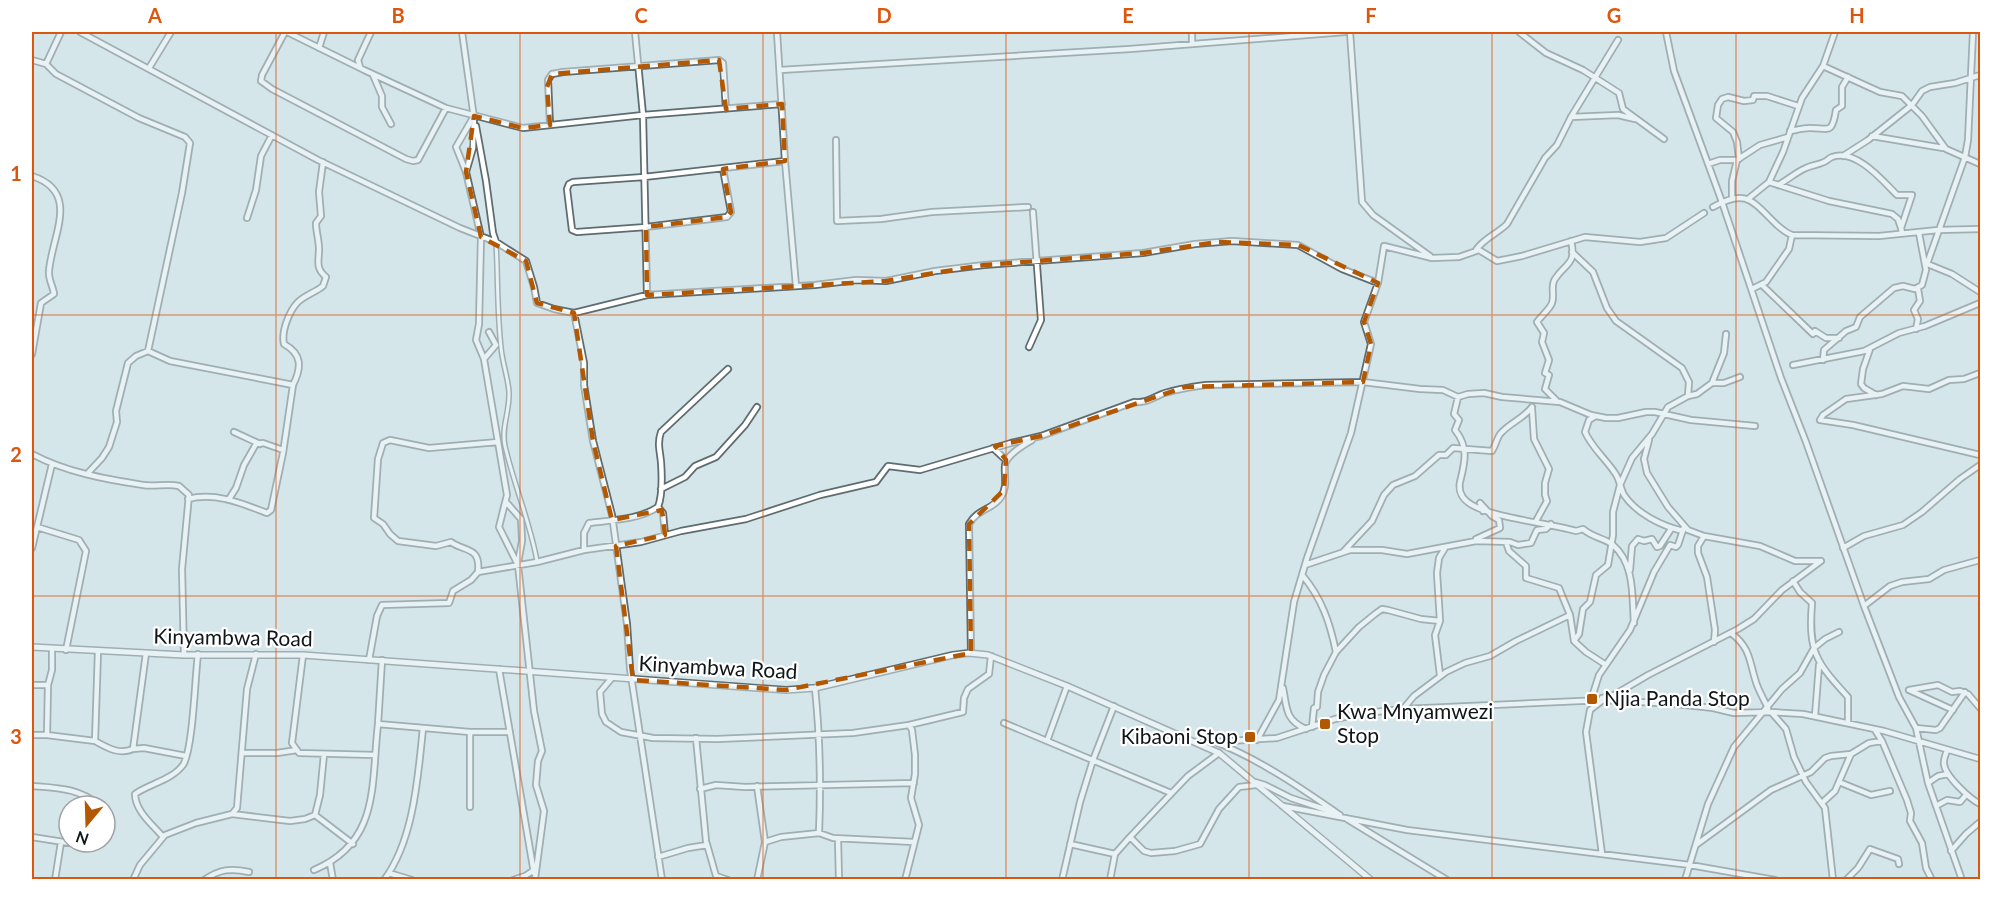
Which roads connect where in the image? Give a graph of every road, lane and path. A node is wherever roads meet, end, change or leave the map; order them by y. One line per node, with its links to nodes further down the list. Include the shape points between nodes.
1 (61, 32): 22 (street)
2 (80, 32): 25 (street)
3 (170, 32): 25 (street)
4 (286, 32): 20 (street); 36 (street, via 261,81 406,159 418,160)
5 (324, 32): 20 (street)
6 (370, 32): 26 (street, via 358,60)
7 (462, 32): 39 (street)
8 (635, 32): 23 (street)
9 (777, 32): 27 (street)
10 (1192, 32): 19 (street)
11 (1345, 32): 19 (street)
12 (1350, 32): 81 (street, via 1362,202 1382,222)
13 (1520, 32): 31 (street, via 1546,53)
14 (1666, 32): 56 (street, via 1674,71)
15 (1826, 32): 17 (street)
16 (1973, 32): 32 (street)
17 (1834, 34): 24 (street)
18 (1618, 40): 31 (street)
19 (1192, 43): 27 (street)
20 (319, 48): 26 (street)
21 (32, 60): 22 (street)
22 (46, 64): 99 (street, via 56,74 185,137 190,143)
23 (638, 66): 37 (street, via 719,60 723,63); 38 (street); 43 (street, via 552,74 547,87)
24 (1823, 66): 30 (street); 35 (street)
25 (149, 68): 45 (street)
26 (364, 70): 28 (street)
27 (780, 70): 33 (street)
28 (373, 75): 36 (street); 42 (street)
29 (1980, 75): 32 (street)
30 (1848, 77): 34 (street, via 1880,92 1902,96); 44 (street, via 1842,87 1842,106 1836,110 1829,129)
31 (1595, 78): 40 (street); 41 (street, via 1619,93 1623,109)
32 (1971, 79): 34 (street, via 1930,87); 52 (street)
33 (782, 104): 37 (street); 54 (street)
34 (1912, 105): 46 (street); 50 (street)
35 (1798, 106): 44 (street); 53 (street, via 1763,95 1744,102 1722,99 1716,118 1733,132)
36 (446, 108): 39 (street)
37 (726, 109): 38 (street)
38 (643, 115): 43 (street); 61 (street)
39 (474, 116): 43 (street, via 523,128); 59 (street, via 473,148); 59 (street, via 456,147); 78 (street)
40 (1570, 117): 41 (street, via 1618,115); 79 (street, via 1557,145 1545,158 1507,224)
41 (1640, 122): 48 (street)
42 (391, 124)
43 (550, 125)
44 (1790, 131): 47 (street)
45 (273, 135): 55 (street); 69 (street, via 261,156)
46 (1872, 136): 50 (street); 51 (street)
47 (1788, 137): 53 (street, via 1760,145); 62 (street)
48 (1664, 139)
49 (836, 140): 82 (street, via 837,221 932,212 1030,209)
50 (1946, 149): 52 (street)
51 (1843, 156): 63 (street, via 1810,165); 72 (street, via 1862,163 1897,195 1912,195)
52 (1965, 157): 57 (street); 73 (street)
53 (1738, 160): 56 (street); 64 (street)
54 (785, 161): 58 (street); 86 (street)
55 (323, 162): 76 (street); 109 (street, via 321,216 316,223 317,264 326,277 323,286 297,303 284,328 284,344 297,354 298,374)
56 (1708, 164): 66 (street)
57 (1980, 164)
58 (723, 169): 61 (street); 70 (street, via 731,212 727,217)
59 (465, 172): 76 (street)
60 (32, 176): 100 (street, via 51,185 59,211 49,272 54,294 41,303)
61 (644, 177): 70 (street); 70 (street, via 579,181 569,184 567,189 572,230)
62 (1769, 182): 63 (street); 65 (street)
63 (1778, 185): 72 (street, via 1892,214 1899,219)
64 (1732, 198): 65 (street); 66 (street)
65 (1748, 199): 75 (street)
66 (1722, 202): 67 (street); 87 (street)
67 (1713, 207)
68 (1704, 213): 77 (street, via 1674,234 1655,240 1593,236)
69 (247, 218)
70 (646, 227): 90 (street)
71 (1980, 229): 73 (street)
72 (1901, 230): 74 (street); 75 (street, via 1879,236)
73 (1938, 230): 74 (street); 83 (street)
74 (1919, 232): 83 (street)
75 (1792, 235): 85 (street, via 1789,249)
76 (481, 237): 78 (street); 101 (street, via 476,340)
77 (1571, 241): 79 (street, via 1497,261); 80 (street)
78 (496, 242): 92 (street, via 526,261 537,303); 159 (street, via 501,350 509,396 505,443)
79 (1476, 250): 81 (street, via 1459,257)
80 (1572, 252): 111 (street, via 1593,272 1616,321 1682,368 1689,382); 114 (street, via 1569,263 1553,282 1552,304 1538,322 1549,360 1545,389)
81 (1432, 258): 84 (street, via 1384,246)
82 (1037, 261): 84 (street, via 1143,253 1218,242 1279,243 1298,245); 86 (street, via 934,271 886,281); 97 (street, via 1041,320)
83 (1926, 263): 88 (street, via 1925,279); 89 (street, via 1966,281)
84 (1378, 283): 107 (street, via 1364,322 1371,344)
85 (1762, 285): 87 (street); 96 (street, via 1813,334 1815,331 1826,338)
86 (796, 286): 90 (street)
87 (1752, 289): 155 (street)
88 (1918, 289): 93 (street); 96 (street, via 1894,288 1860,317 1856,327)
89 (1980, 292)
90 (647, 295): 92 (street)
91 (1980, 303): 93 (street)
92 (574, 313): 141 (street, via 593,441)
93 (1916, 329): 98 (street)
94 (489, 332): 101 (street, via 496,345)
95 (1726, 334): 108 (street, via 1724,353)
96 (1839, 338): 102 (street, via 1824,350)
97 (1029, 347)
98 (1870, 349): 102 (street); 110 (street, via 1861,384)
99 (148, 351): 109 (street, via 170,361); 133 (street, via 128,363 109,447)
100 (32, 354)
101 (484, 359): 123 (street)
102 (1823, 360): 103 (street)
103 (1794, 365)
104 (728, 369): 135 (street, via 661,432 658,441)
105 (1980, 373): 110 (street, via 1929,389 1903,386)
106 (1740, 377): 108 (street)
107 (1363, 382): 112 (street, via 1443,390); 121 (street, via 1185,387); 161 (street, via 1346,448)
108 (1712, 383): 111 (street)
109 (293, 385): 127 (street)
110 (1876, 395): 129 (street, via 1844,400 1820,420)
111 (1688, 396): 117 (street, via 1668,407)
112 (1458, 397): 113 (street, via 1484,393); 126 (street, via 1454,414 1459,420 1455,430)
113 (1532, 399): 114 (street); 116 (street)
114 (1557, 401): 118 (street)
115 (757, 407): 135 (street, via 716,457)
116 (1532, 407): 126 (street, via 1501,433 1492,451); 142 (street, via 1534,438 1549,469 1545,483 1547,501)
117 (1665, 413): 118 (street); 119 (street, via 1691,420); 122 (street)
118 (1598, 416): 134 (street, via 1589,420 1585,432)
119 (1755, 426)
120 (234, 432): 124 (street)
121 (1037, 437): 125 (street); 130 (street)
122 (1650, 438): 134 (street, via 1632,458); 146 (street, via 1644,459 1647,473)
123 (498, 442): 138 (street); 162 (street, via 429,448 390,440 383,443 378,459 374,518 398,541 436,546 451,542 465,547 477,558)
124 (260, 444): 127 (street); 137 (street, via 256,444 244,465)
125 (993, 448): 130 (street); 147 (street, via 920,470 888,466 876,482 746,519)
126 (1466, 448): 140 (street, via 1459,490 1469,503); 157 (street, via 1453,447 1446,455 1431,460 1415,476 1393,485 1372,521)
127 (283, 450): 137 (street, via 271,510 267,513)
128 (32, 454): 131 (street)
129 (1980, 455)
130 (1006, 460): 181 (street, via 1004,490 999,500 974,515 969,524)
131 (51, 464): 133 (street); 144 (street)
132 (1980, 465): 155 (street, via 1903,525 1864,536)
133 (87, 474): 136 (street, via 145,485 179,486 189,495)
134 (1620, 485): 145 (street, via 1635,507); 151 (street, via 1613,512)
135 (662, 489): 139 (street)
136 (188, 499): 137 (street); 184 (street, via 182,570)
137 (229, 499)
138 (506, 502): 160 (street, via 499,527); 160 (street, via 521,519)
139 (658, 507): 141 (street, via 650,513); 147 (street, via 663,513)
140 (1486, 510): 142 (street); 149 (street, via 1484,513 1480,502 1499,520 1500,528)
141 (612, 520): 152 (street); 156 (street, via 589,523 584,533)
142 (1536, 521): 143 (street)
143 (1551, 524): 150 (street, via 1537,530 1531,543); 151 (street, via 1576,531 1584,529 1590,536)
144 (37, 526): 153 (street); 177 (street, via 79,540 86,551)
145 (1671, 529): 146 (street); 163 (street, via 1657,547 1652,539 1638,539 1632,546)
146 (1684, 529): 148 (street); 169 (street, via 1677,547 1670,545 1657,565)
147 (665, 535): 152 (street)
148 (1704, 536): 165 (street, via 1760,546 1795,561 1821,561); 173 (street, via 1698,553 1707,577)
149 (1468, 542): 150 (street); 154 (street)
150 (1506, 542): 167 (street, via 1526,566 1526,578 1559,588)
151 (1612, 544): 163 (street); 172 (street, via 1608,565 1596,575)
152 (616, 546): 156 (street); 195 (street)
153 (32, 548)
154 (1445, 548): 157 (street, via 1402,554); 168 (street, via 1437,568)
155 (1843, 548): 166 (street)
156 (584, 550): 159 (street)
157 (1344, 551): 161 (street)
158 (1980, 560): 166 (street, via 1944,570 1929,579 1895,584)
159 (537, 562): 160 (street)
160 (518, 564): 162 (street); 192 (street)
161 (1305, 565): 164 (street)
162 (478, 572): 187 (street, via 453,591 449,603 382,605)
163 (1630, 575): 169 (street)
164 (1302, 576): 179 (street, via 1327,613); 196 (street)
165 (1793, 581): 171 (street, via 1761,613); 175 (street, via 1812,603 1810,633)
166 (1864, 606): 215 (street, via 1899,697)
167 (1570, 615): 172 (street); 193 (street, via 1490,656)
168 (1440, 621): 179 (street, via 1382,609); 193 (street, via 1435,635)
169 (1634, 623): 190 (street)
170 (1839, 632): 175 (street)
171 (1731, 633): 173 (street); 207 (street, via 1747,651)
172 (1574, 641): 190 (street)
173 (1714, 642): 202 (street, via 1614,695)
174 (32, 647): 176 (street, Kinyambwa Road)
175 (1814, 648): 189 (street); 207 (street, via 1800,673 1782,689)
176 (52, 650): 177 (street, Kinyambwa Road); 198 (street)
177 (66, 650): 178 (street, Kinyambwa Road)
178 (98, 651): 180 (street, Kinyambwa Road); 225 (street)
179 (1336, 652): 214 (street, via 1324,675)
180 (146, 653): 184 (street, Kinyambwa Road); 231 (street)
181 (971, 653): 186 (street, Kinyambwa Road); 200 (street, Kinyambwa Road)
182 (198, 654): 183 (street, Kinyambwa Road); 184 (street, Kinyambwa Road); 239 (street)
183 (256, 654): 185 (street, Kinyambwa Road); 234 (street, via 247,688)
184 (184, 655)
185 (303, 655): 187 (street, Kinyambwa Road); 232 (street, via 292,743)
186 (991, 656): 199 (street, Kinyambwa Road); 212 (street, via 989,674 968,689 963,712)
187 (369, 660): 188 (street, Kinyambwa Road)
188 (382, 660): 191 (street, Kinyambwa Road); 211 (street)
189 (1819, 663): 208 (street); 210 (street, via 1848,697)
190 (1606, 665): 202 (street, via 1597,679)
191 (499, 669): 192 (street, Kinyambwa Road); 218 (street)
192 (530, 672): 194 (street, Kinyambwa Road); 296 (street, via 542,752 536,785 544,811)
193 (1440, 675): 205 (street)
194 (611, 678): 195 (street, Kinyambwa Road); 222 (street, via 600,692 606,722 621,732)
195 (633, 680): 200 (street, Kinyambwa Road, via 775,690); 222 (street)
196 (1282, 684): 214 (street, via 1288,716 1292,722); 224 (street, via 1275,709)
197 (32, 685): 198 (street)
198 (48, 686): 221 (street)
199 (1067, 686): 203 (street, Kinyambwa Road); 226 (street)
200 (815, 688): 219 (street)
201 (1965, 692): 204 (street); 206 (street); 206 (street, via 1952,692 1938,685 1909,690)
202 (1597, 700): 205 (street); 207 (street, via 1676,704 1734,713); 280 (street, via 1590,710 1586,732)
203 (1114, 706): 230 (street, Kinyambwa Road); 241 (street)
204 (1980, 708)
205 (1402, 709): 214 (street, via 1350,715)
206 (1953, 710): 215 (street, via 1936,730)
207 (1768, 711): 208 (street); 243 (street, via 1786,729); 276 (street, via 1729,756 1708,804)
208 (1815, 716): 210 (street)
209 (1004, 723): 226 (street)
210 (1848, 723): 216 (street)
211 (378, 724): 213 (street); 238 (street)
212 (909, 725): 219 (street, via 853,734); 245 (street, via 915,755)
213 (423, 728): 217 (street); 288 (street, via 409,826)
214 (1309, 728): 224 (street)
215 (1916, 728): 228 (street)
216 (1874, 729): 227 (street); 228 (street)
217 (470, 732): 218 (street); 260 (street)
218 (510, 732): 286 (street)
219 (820, 734): 223 (street); 250 (street)
220 (32, 735): 221 (street)
221 (48, 735): 225 (street)
222 (641, 736): 223 (street); 281 (street)
223 (696, 738): 251 (street)
224 (1257, 740): 229 (street)
225 (95, 741): 231 (street, via 125,753)
226 (1047, 741): 241 (street)
227 (1882, 741): 237 (street); 310 (street, via 1907,800 1910,821 1922,843)
228 (1919, 741): 233 (street); 247 (street)
229 (1216, 742): 230 (street); 263 (street, via 1298,786)
230 (1199, 743): 235 (street, Kinyambwa Road)
231 (133, 749): 239 (street)
232 (297, 750): 234 (street); 236 (street)
233 (1947, 750): 240 (street); 242 (street, via 1944,764)
234 (242, 753): 261 (street, via 237,808)
235 (1219, 753): 246 (street, Kinyambwa Road); 254 (street, via 1188,776)
236 (324, 754): 238 (street); 262 (street)
237 (1851, 754): 243 (street, via 1831,756); 244 (street)
238 (375, 755): 273 (street, via 366,821)
239 (186, 756): 267 (street, via 182,766 167,778 135,794 142,813)
240 (1980, 759)
241 (1093, 760): 254 (street); 275 (street)
242 (1948, 774): 247 (street); 255 (street)
243 (1803, 775): 256 (street); 276 (street, via 1771,790)
244 (1839, 782): 252 (street, via 1871,795); 256 (street)
245 (914, 783): 250 (street); 272 (street, via 911,798 919,825)
246 (1254, 783): 258 (street, Kinyambwa Road); 263 (street); 268 (street, via 1239,788 1219,809 1205,837 1195,847 1151,853)
247 (1928, 783): 259 (street)
248 (32, 786): 253 (street)
249 (757, 786): 250 (street); 251 (street, via 716,785); 271 (street)
250 (821, 786): 265 (street)
251 (700, 789): 274 (street)
252 (1890, 790)
253 (84, 794)
254 (1172, 794): 268 (street)
255 (1966, 795): 257 (street); 259 (street, via 1960,802 1947,800)
256 (1822, 803): 308 (street, via 1828,815)
257 (1980, 804)
258 (1281, 806): 263 (street); 304 (street, Kinyambwa Road)
259 (1936, 806): 277 (street)
260 (470, 807)
261 (232, 814): 262 (street, via 290,821); 267 (street)
262 (315, 815): 273 (street)
263 (1342, 816): 280 (street, via 1407,830); 305 (street)
264 (1980, 822): 277 (street)
265 (819, 833): 271 (street); 272 (street)
266 (32, 837): 270 (street)
267 (163, 837): 290 (street)
268 (1130, 837): 279 (street)
269 (838, 839): 300 (street)
270 (57, 841)
271 (765, 842): 299 (street)
272 (914, 842): 301 (street)
273 (353, 844): 282 (street)
274 (707, 844): 281 (street); 298 (street, via 716,876)
275 (1070, 844): 279 (street); 302 (street)
276 (1696, 845): 284 (street)
277 (1951, 851): 311 (street)
278 (59, 854): 289 (street)
279 (1115, 854): 303 (street)
280 (1602, 854): 284 (street)
281 (658, 857): 297 (street)
282 (330, 863): 285 (street); 292 (street)
283 (1899, 864): 309 (street, via 1898,859 1870,849)
284 (1690, 865): 306 (street); 307 (street)
285 (314, 870)
286 (534, 870): 295 (street); 296 (street)
287 (249, 872): 291 (street, via 223,870)
288 (389, 873): 293 (street); 294 (street)
289 (55, 879)
290 (133, 879)
291 (204, 879)
292 (333, 879)
293 (384, 879)
294 (412, 879)
295 (513, 879)
296 (535, 879)
297 (662, 879)
298 (728, 879)
299 (757, 879)
300 (839, 879)
301 (905, 879)
302 (1062, 879)
303 (1110, 879)
304 (1371, 879)
305 (1447, 879)
306 (1685, 879)
307 (1775, 879)
308 (1833, 879)
309 (1846, 879)
310 (1932, 879)
311 (1962, 879)

